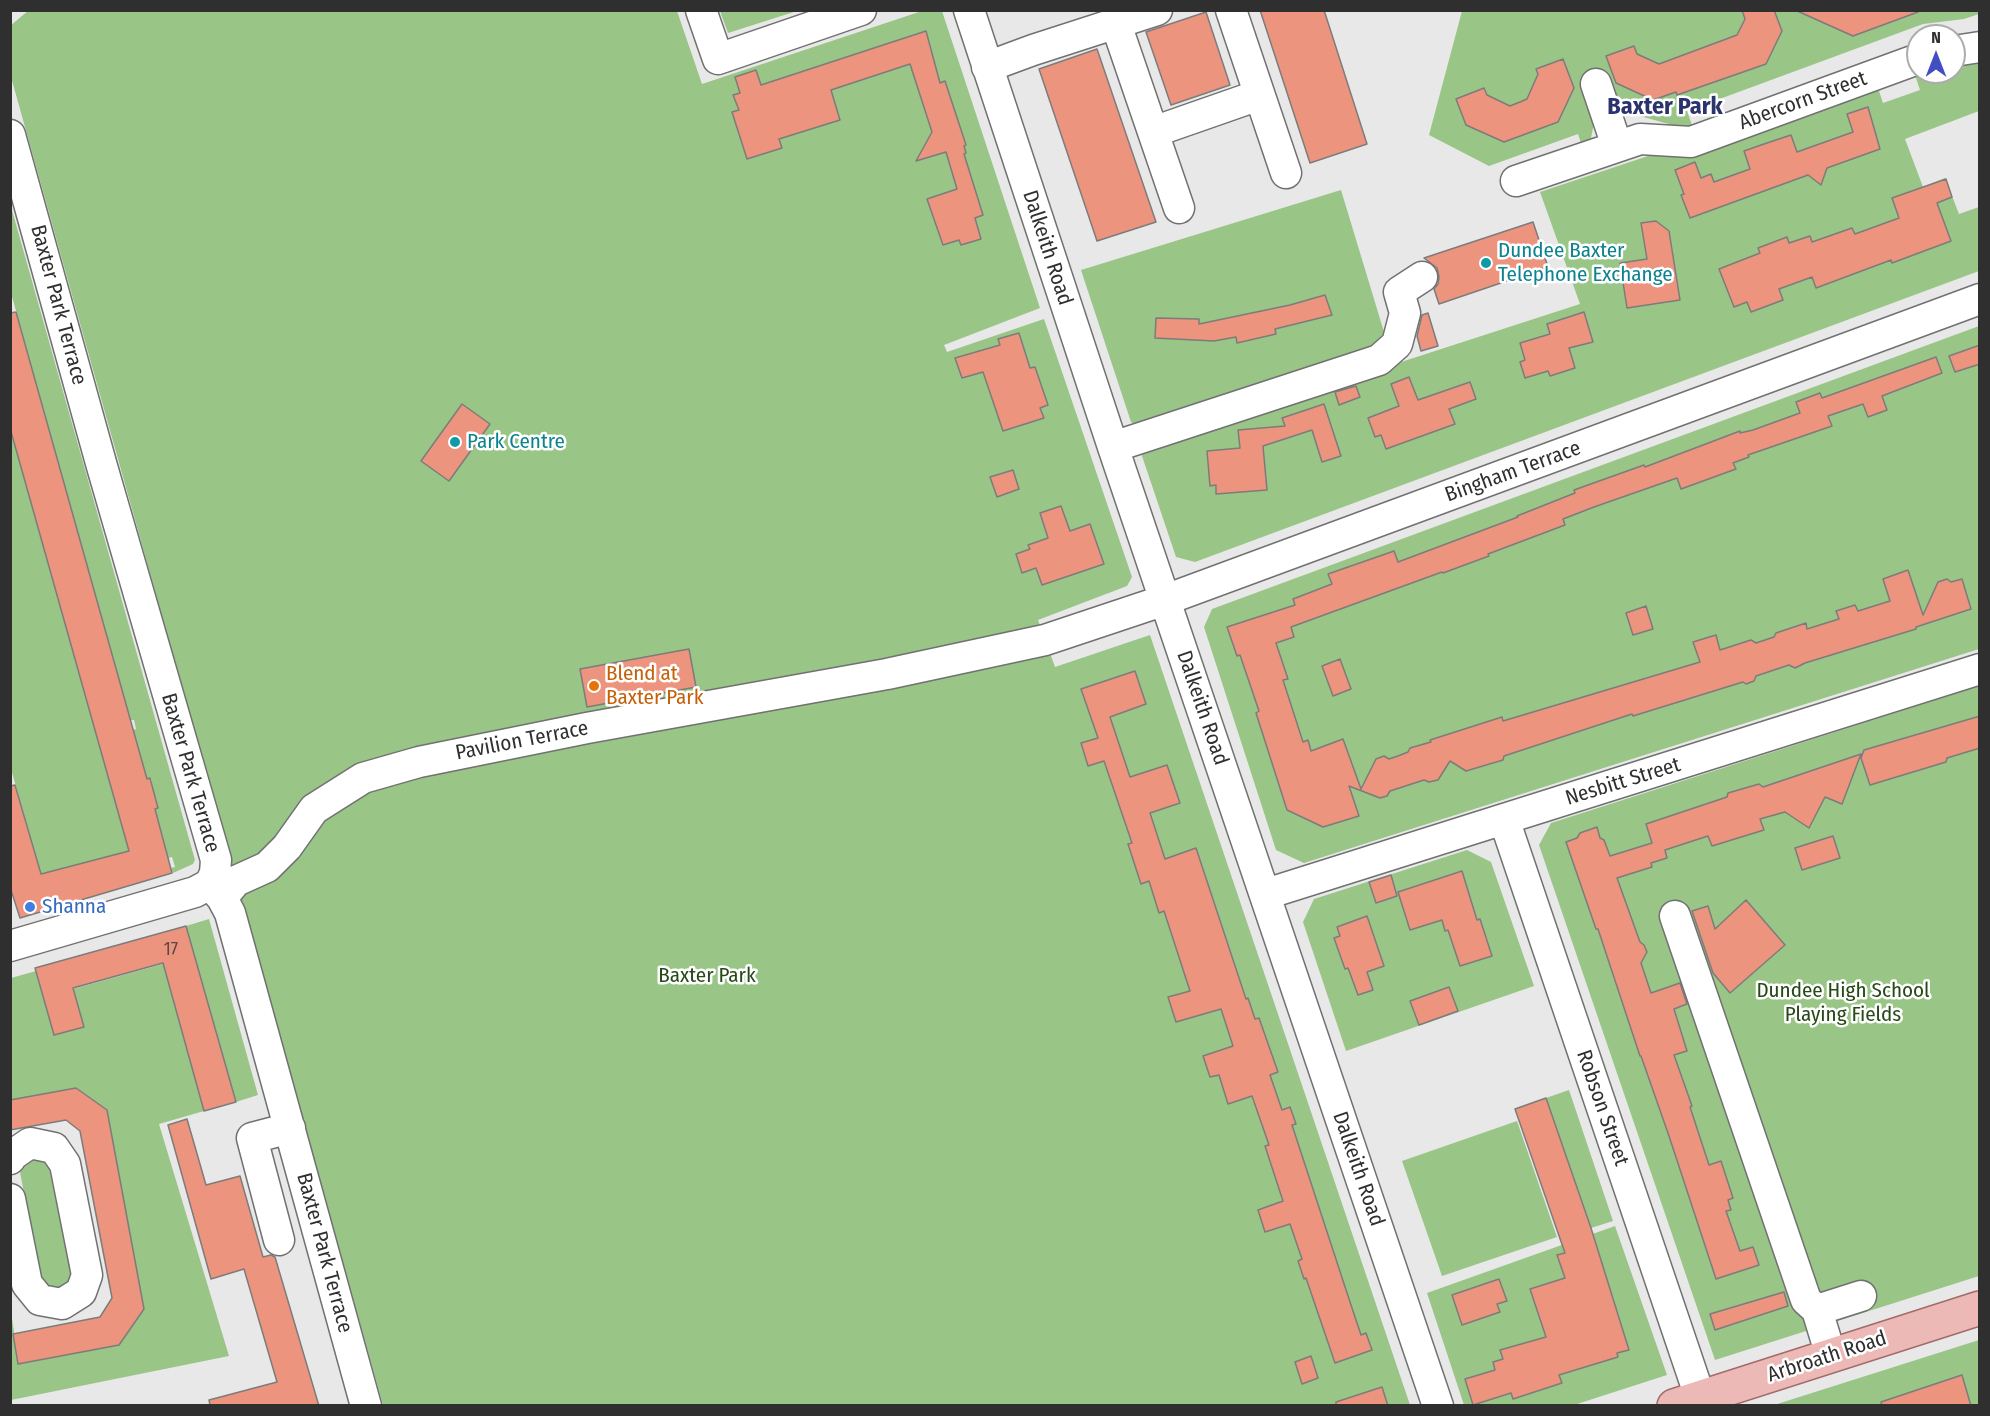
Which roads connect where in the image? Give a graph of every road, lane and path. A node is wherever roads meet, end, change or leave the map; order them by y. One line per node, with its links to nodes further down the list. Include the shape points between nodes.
1 (701, 10): 2 (street, via 718,59)
2 (861, 10)
3 (969, 10): 8 (street, Dalkeith Road)
4 (1157, 10): 6 (street)
5 (1231, 10): 10 (street)
6 (1116, 24): 8 (street); 11 (street)
7 (1906, 63): 13 (street, Abercorn Street, via 1691,142 1640,139)
8 (987, 67): 19 (street, Dalkeith Road)
9 (1596, 84): 13 (street)
10 (1259, 95): 11 (street); 14 (street)
11 (1153, 132): 16 (street)
12 (10, 135): 24 (street, Baxter Park Terrace, via 216,860)
13 (1617, 146): 15 (street, Abercorn Street)
14 (1286, 173)
15 (1516, 181)
16 (1179, 208)
17 (1422, 277): 19 (street, via 1399,292 1405,313 1397,344 1378,360)
18 (1980, 299): 20 (street, Bingham Terrace)
19 (1113, 447): 20 (street, Dalkeith Road)
20 (1165, 600): 21 (street, Bingham Terrace); 25 (street, Dalkeith Road)
21 (1045, 640): 24 (street, Pavilion Terrace, via 887,674 598,726 430,760 363,778 314,809 267,867)
22 (1980, 669): 23 (street, Nesbitt Street)
23 (1504, 819): 25 (street, Nesbitt Street); 37 (street, Robson Street)
24 (216, 891): 27 (street, via 195,892); 28 (street, Baxter Park Terrace, via 230,913)
25 (1266, 894): 39 (street, Dalkeith Road)
26 (1675, 916): 35 (street, via 1806,1300)
27 (10, 946)
28 (290, 1128): 32 (street, via 252,1137); 38 (street, Baxter Park Terrace)
29 (10, 1159): 31 (street, via 30,1143 54,1148 65,1164 87,1275 81,1292 62,1304 40,1300 27,1284)
30 (10, 1199): 31 (street)
31 (13, 1230)
32 (279, 1240)
33 (1861, 1296): 35 (street)
34 (1980, 1308): 36 (main road, Arbroath Road)
35 (1817, 1310): 36 (street)
36 (1831, 1356): 37 (main road, Arbroath Road)
37 (1687, 1401)
38 (366, 1406)
39 (1438, 1406)

